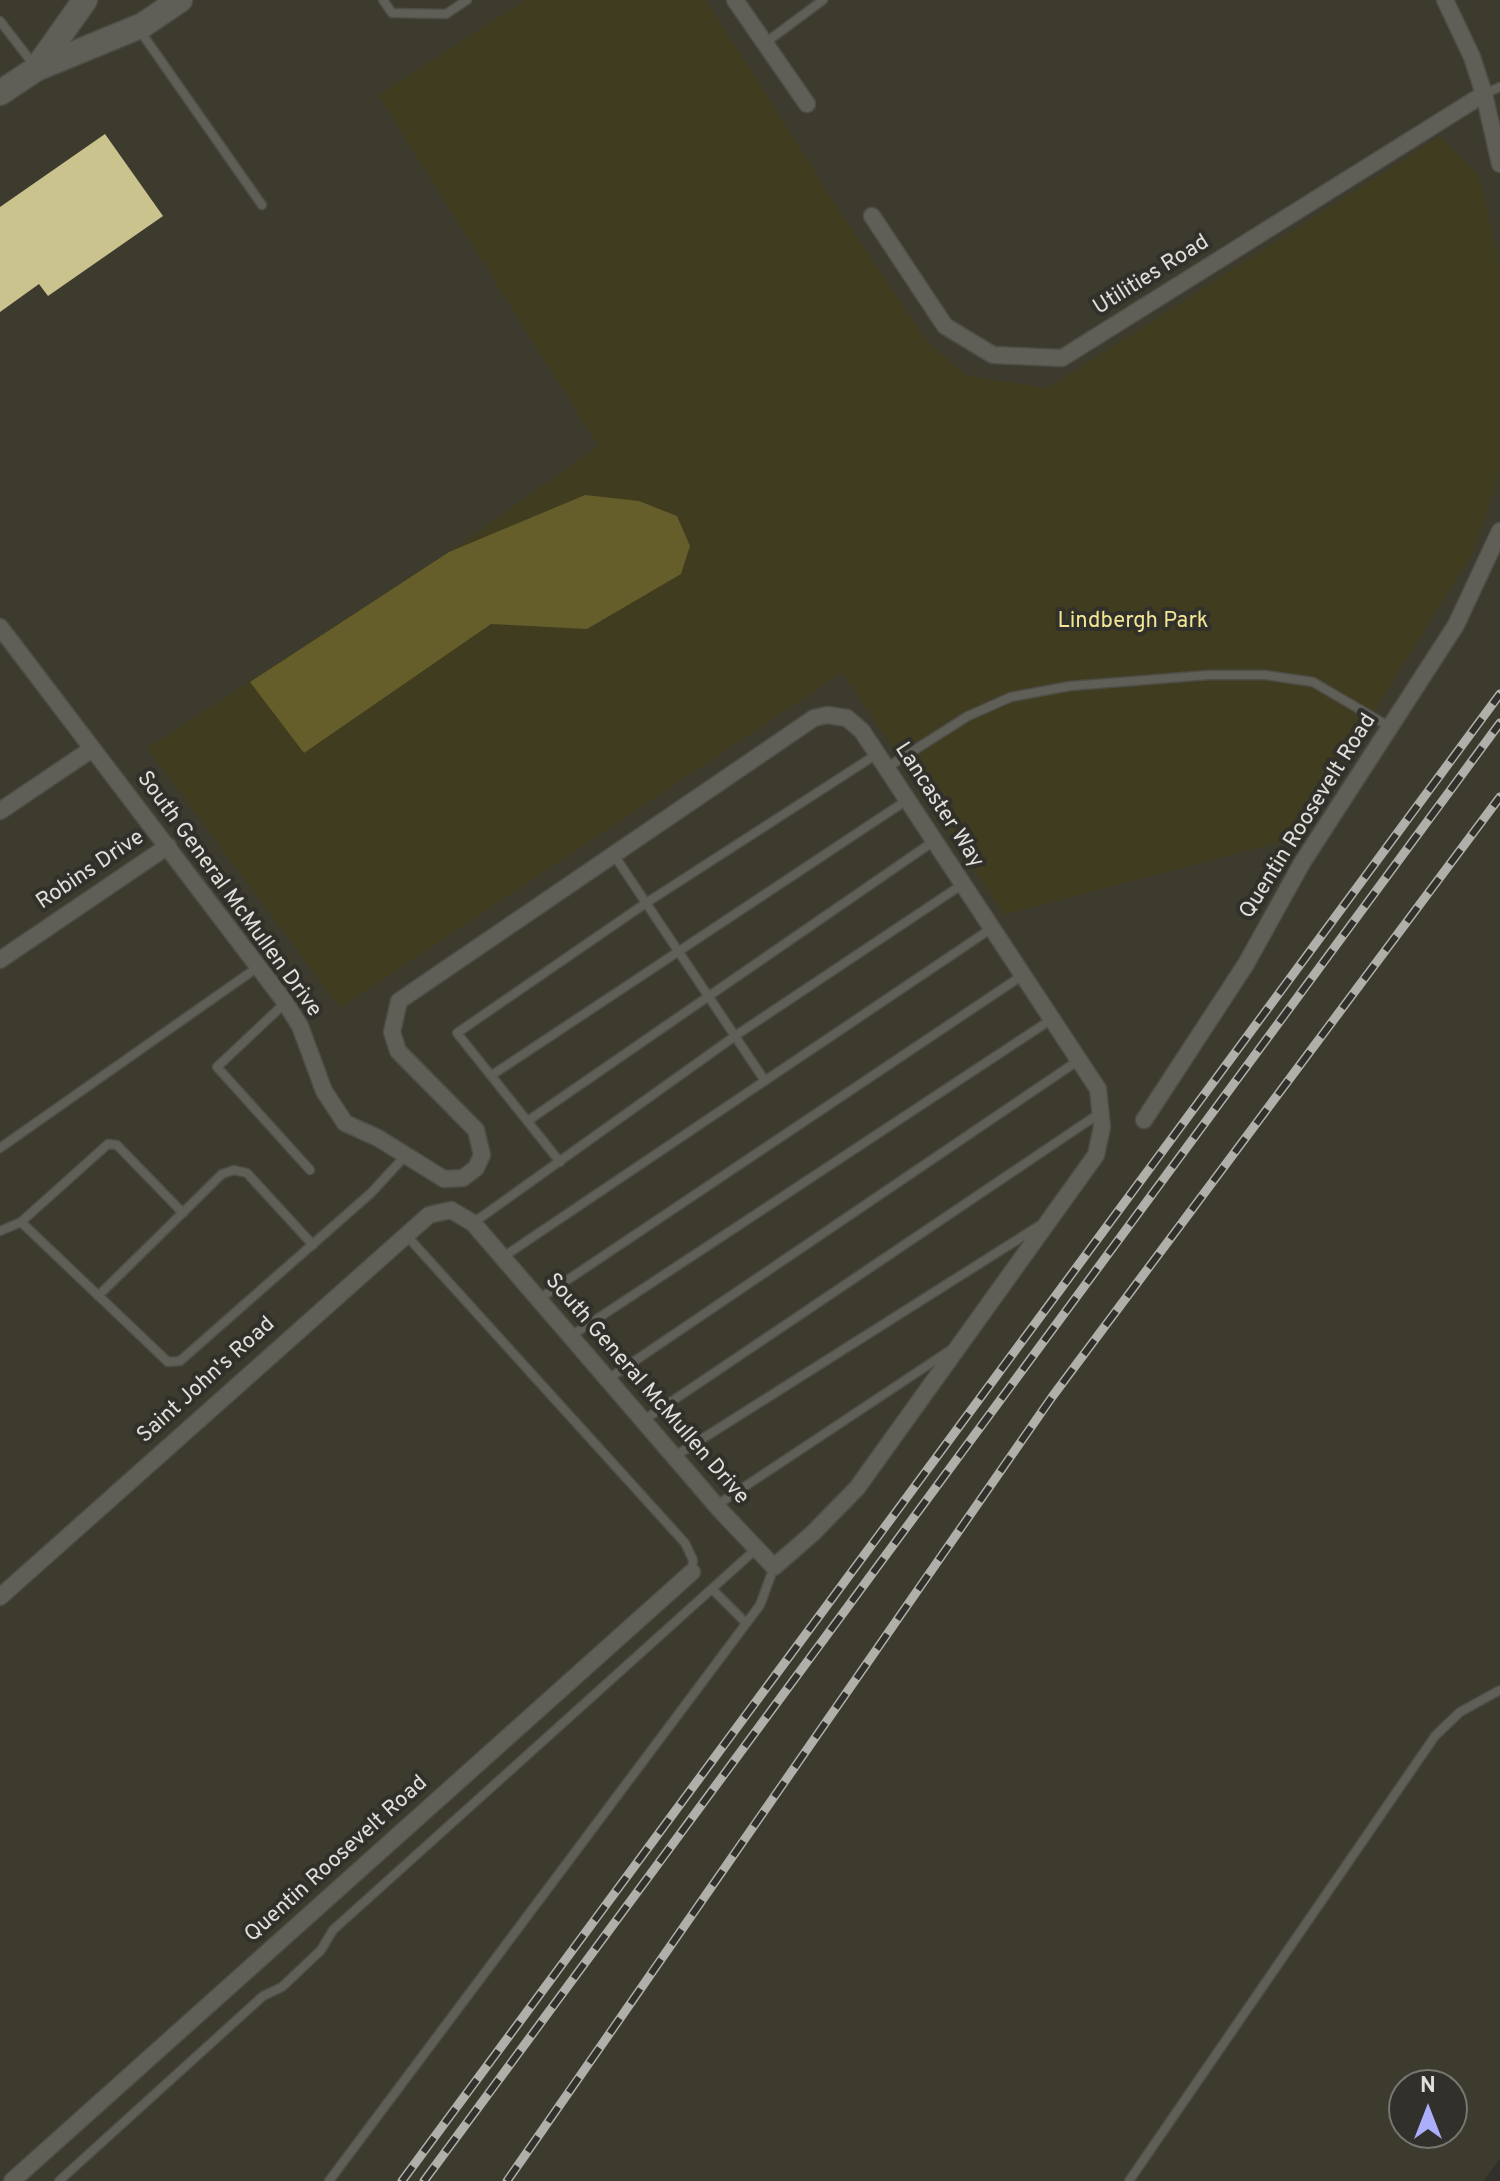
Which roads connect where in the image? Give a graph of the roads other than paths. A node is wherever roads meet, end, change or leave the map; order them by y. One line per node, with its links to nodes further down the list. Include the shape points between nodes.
1 (85, 0): 11 (main road)
2 (180, 0): 9 (main road)
3 (383, 0): 4 (lane, via 392,13 446,14)
4 (467, 0)
5 (735, 0): 10 (street)
6 (823, 0): 10 (lane)
7 (1445, 0): 12 (street)
8 (0, 21): 11 (lane)
9 (138, 27): 11 (main road); 16 (lane)
10 (765, 43): 14 (street)
11 (36, 69): 13 (main road)
12 (1492, 90): 15 (street); 17 (street, Utilities Road, via 1062,358 993,355 945,326)
13 (0, 93)
14 (807, 104)
15 (1500, 164)
16 (262, 205)
17 (872, 216)
18 (1500, 531): 20 (street, Quentin Roosevelt Road, via 1456,625)
19 (0, 627): 21 (street, South General McMullen Drive)
20 (1390, 727): 22 (lane, via 1313,682 1209,675 1070,686 1011,697); 44 (street, Quentin Roosevelt Road)
21 (92, 749): 24 (street); 26 (street, South General McMullen Drive)
22 (882, 761): 23 (street, Lancaster Way); 27 (street, Lancaster Way, via 847,718 814,718); 29 (lane)
23 (908, 800): 25 (street, Lancaster Way); 31 (lane)
24 (0, 811)
25 (934, 841): 28 (street, Lancaster Way); 35 (lane)
26 (168, 846): 32 (street, Robins Drive); 33 (street, South General McMullen Drive)
27 (614, 855): 29 (lane); 49 (street, Lancaster Way, via 399,1001 392,1032 398,1051 476,1130 482,1155 463,1178 444,1179)
28 (963, 884): 30 (street, Lancaster Way); 38 (lane)
29 (646, 903): 31 (lane); 40 (lane, via 457,1033)
30 (992, 928): 34 (street, Lancaster Way); 41 (lane)
31 (677, 950): 35 (lane); 40 (lane)
32 (0, 960)
33 (258, 967): 36 (street, South General McMullen Drive); 45 (lane)
34 (1023, 975): 37 (street, Lancaster Way); 60 (lane)
35 (709, 997): 38 (lane); 43 (lane)
36 (285, 1002): 46 (street, South General McMullen Drive, via 300,1026 324,1091 345,1123); 48 (lane, via 217,1067)
37 (1052, 1019): 39 (street, Lancaster Way); 61 (lane)
38 (735, 1036): 41 (lane); 47 (lane)
39 (1079, 1060): 42 (street, Lancaster Way, via 1098,1089); 63 (lane)
40 (492, 1075): 43 (lane)
41 (765, 1081): 58 (lane)
42 (1101, 1112): 52 (street, Lancaster Way, via 1096,1155); 64 (lane)
43 (529, 1120): 47 (lane)
44 (1144, 1120)
45 (0, 1148)
46 (406, 1155): 49 (street, South General McMullen Drive); 57 (lane)
47 (560, 1162): 54 (lane)
48 (310, 1170)
49 (428, 1170)
50 (451, 1210): 54 (street, South General McMullen Drive); 56 (street, Saint John's Road, via 429,1215)
51 (183, 1213): 53 (lane, via 117,1145 108,1144); 57 (lane, via 222,1174 247,1173); 59 (lane)
52 (1050, 1219): 62 (street, Lancaster Way); 65 (lane)
53 (21, 1222): 55 (lane); 59 (lane)
54 (473, 1223): 58 (street, South General McMullen Drive)
55 (0, 1231)
56 (406, 1235): 69 (lane, via 685,1543); 71 (street, Saint John's Road)
57 (313, 1245): 59 (lane, via 180,1361 168,1362)
58 (502, 1257): 60 (street, South General McMullen Drive)
59 (98, 1296)
60 (538, 1299): 61 (street, South General McMullen Drive)
61 (571, 1337): 63 (street, South General McMullen Drive)
62 (961, 1343): 66 (lane); 68 (street, Lancaster Way, via 857,1488)
63 (607, 1380): 64 (street, South General McMullen Drive)
64 (643, 1421): 65 (street, South General McMullen Drive)
65 (674, 1457): 66 (street, South General McMullen Drive)
66 (716, 1505): 67 (street, South General McMullen Drive)
67 (756, 1549): 68 (street, South General McMullen Drive); 70 (lane)
68 (774, 1567): 72 (lane, via 760,1605)
69 (692, 1572): 74 (street, Quentin Roosevelt Road)
70 (712, 1589): 72 (lane); 75 (lane, via 333,1930 321,1950 282,1987 255,2003)
71 (0, 1597)
72 (746, 1623): 76 (lane)
73 (1500, 1690): 77 (lane, via 1460,1712 1435,1736)
74 (12, 2181)
75 (59, 2181)
76 (329, 2181)
77 (1129, 2181)

